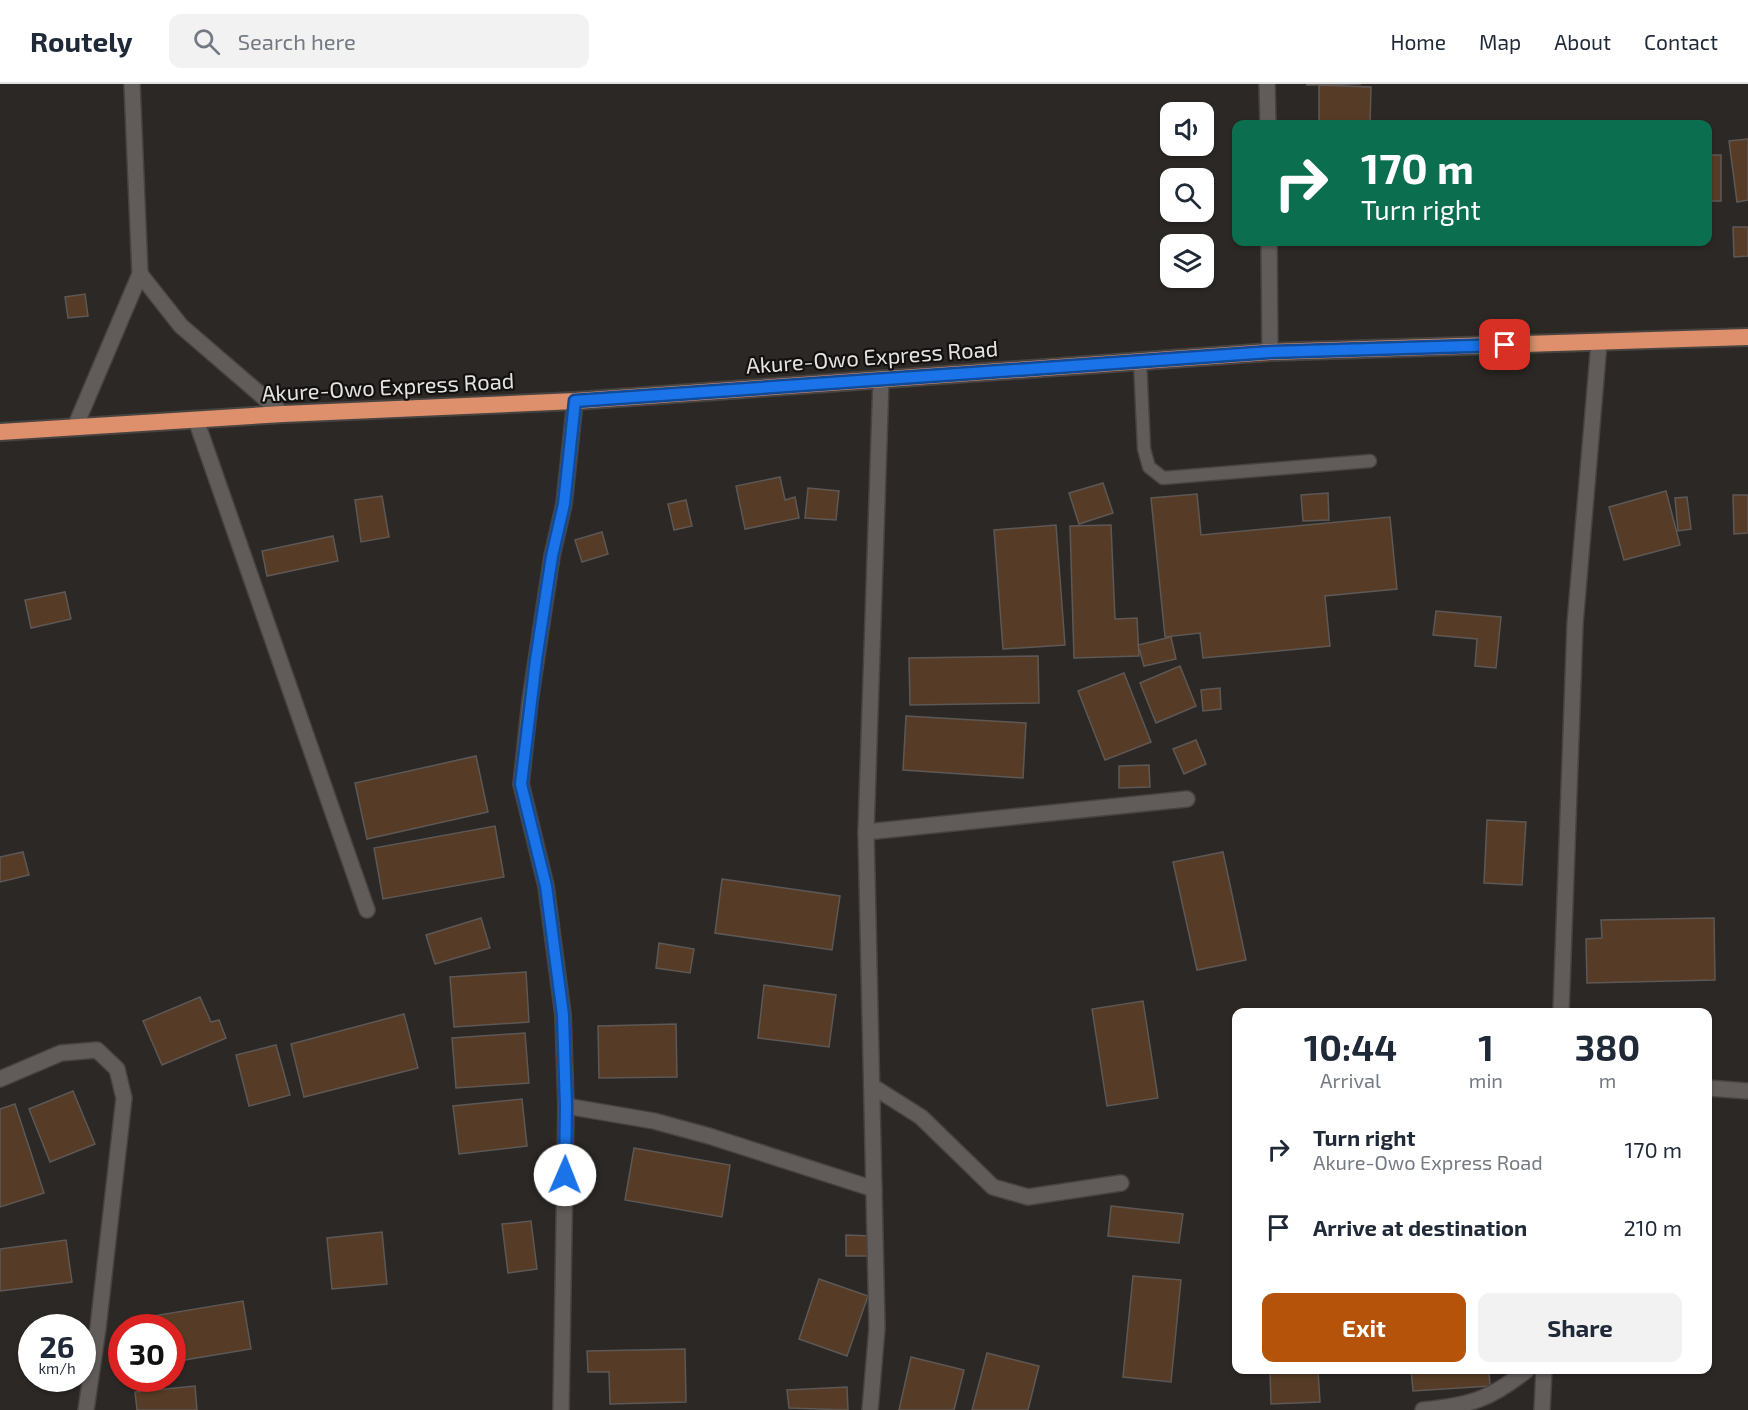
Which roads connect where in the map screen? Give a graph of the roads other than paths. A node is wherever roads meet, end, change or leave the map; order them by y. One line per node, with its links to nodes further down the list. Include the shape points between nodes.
1 (132, 84): 5 (street)
2 (1267, 84): 3 (street)
3 (1268, 120)
4 (1269, 246): 8 (street)
5 (140, 274): 12 (street, via 181,326); 14 (street)
6 (1748, 337): 7 (highway, Akure-Owo Express Road)
7 (1599, 343): 8 (highway, Akure-Owo Express Road); 20 (street, via 1575,624)
8 (1270, 352): 9 (highway, Akure-Owo Express Road)
9 (1140, 361): 10 (highway, Akure-Owo Express Road); 16 (lane, via 1144,449 1149,467 1163,478)
10 (881, 379): 11 (highway, Akure-Owo Express Road); 18 (street)
11 (575, 401): 12 (highway, Akure-Owo Express Road); 25 (street, via 564,504 530,701 521,784 546,886 563,1015)
12 (284, 414): 13 (highway, Akure-Owo Express Road)
13 (196, 420): 14 (highway, Akure-Owo Express Road); 19 (street)
14 (75, 428): 15 (highway, Akure-Owo Express Road)
15 (0, 432)
16 (1370, 460)
17 (1187, 799): 18 (street)
18 (866, 832): 22 (street)
19 (367, 910)
20 (1561, 1008)
21 (0, 1079): 30 (street, via 61,1053 97,1050 117,1069 124,1098)
22 (872, 1086): 26 (street, via 921,1117 993,1186 1028,1197); 27 (street)
23 (1712, 1088): 24 (street)
24 (1748, 1091)
25 (566, 1106): 27 (street, via 654,1121); 31 (street)
26 (1121, 1183)
27 (874, 1189): 32 (street, via 877,1328)
28 (1522, 1374): 33 (street, via 1482,1400)
29 (1544, 1374): 34 (street)
30 (86, 1410)
31 (561, 1410)
32 (870, 1410)
33 (1423, 1410)
34 (1542, 1410)

